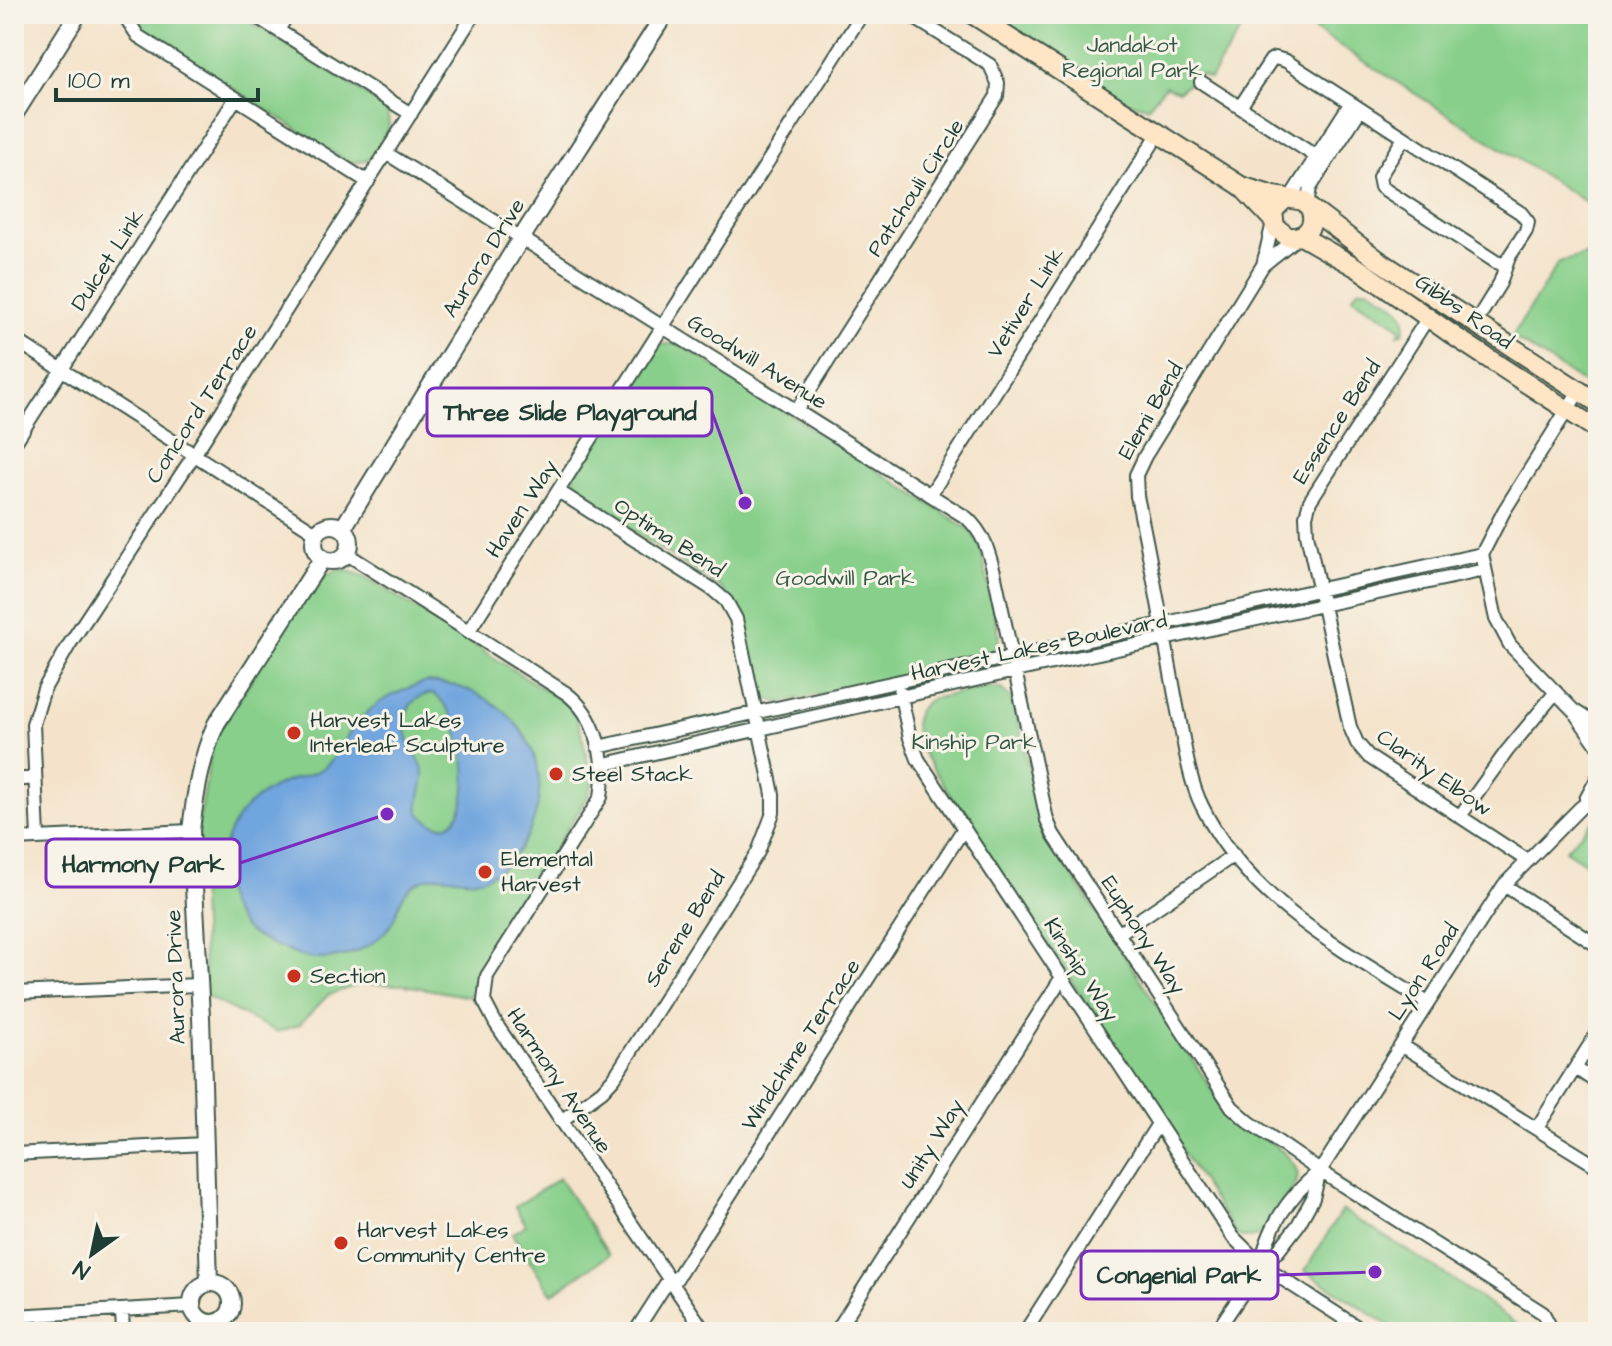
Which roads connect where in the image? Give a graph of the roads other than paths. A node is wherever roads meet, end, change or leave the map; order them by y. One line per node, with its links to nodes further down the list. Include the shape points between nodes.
1 (78, 14): 16 (street)
2 (129, 14): 12 (street, via 138,36)
3 (252, 14): 10 (street)
4 (288, 14): 10 (street)
5 (474, 14): 15 (street, Concord Terrace)
6 (665, 14): 25 (street, Aurora Drive)
7 (862, 14): 31 (street)
8 (908, 14): 36 (street, Patchouli Circle, via 990,65 997,96)
9 (972, 14): 17 (main road, Gibbs Road)
10 (278, 30): 15 (street)
11 (1201, 82): 13 (street)
12 (236, 98): 21 (street); 33 (street, Dulcet Link)
13 (1240, 107): 14 (street, via 1275,58); 20 (street)
14 (1355, 107): 18 (street); 20 (street); 23 (street)
15 (411, 114): 19 (street, Concord Terrace)
16 (14, 115)
17 (1159, 133): 22 (main road, Gibbs Road); 42 (street, Vetiver Link)
18 (1404, 138): 28 (street, via 1525,217 1526,231); 28 (street, via 1379,177 1381,187)
19 (386, 153): 21 (street, Concord Terrace); 25 (street, Goodwill Avenue)
20 (1317, 157): 23 (street)
21 (368, 182): 40 (street, Concord Terrace)
22 (1241, 186): 23 (main road, Gibbs Road); 24 (main road, Gibbs Road)
23 (1298, 202): 24 (main road, via 1275,207); 26 (main road, via 1313,222); 30 (main road, Gibbs Road)
24 (1273, 221): 26 (main road, via 1282,235); 27 (street, Elemi Bend)
25 (522, 237): 31 (street, Goodwill Avenue); 43 (street, Aurora Drive)
26 (1300, 237): 27 (street, Elemi Bend); 29 (main road, Gibbs Road)
27 (1263, 265): 51 (street, Elemi Bend, via 1136,475)
28 (1506, 265): 30 (street)
29 (1429, 316): 37 (main road, Gibbs Road); 49 (street, Essence Bend, via 1310,501 1307,534)
30 (1474, 325): 34 (main road, Gibbs Road)
31 (663, 326): 36 (street, Goodwill Avenue); 41 (street, Haven Way)
32 (14, 339): 33 (street)
33 (62, 369): 39 (street, Dulcet Link); 40 (street)
34 (1579, 391): 35 (main road, Gibbs Road); 37 (street)
35 (1598, 403)
36 (797, 410): 42 (street, Goodwill Avenue)
37 (1567, 410): 38 (main road, Gibbs Road); 46 (street)
38 (1598, 430)
39 (14, 444)
40 (194, 455): 44 (street); 67 (street, Concord Terrace, via 44,689 33,724)
41 (558, 491): 52 (street, Haven Way); 60 (street, Optima Bend, via 726,601 736,619)
42 (930, 495): 54 (street, Goodwill Avenue, via 967,518 986,543)
43 (343, 528): 44 (street, via 329,525); 45 (street, via 350,540)
44 (316, 533): 47 (street, via 313,547)
45 (347, 554): 47 (street, via 335,561); 52 (street, Harmony Avenue)
46 (1482, 554): 48 (street); 49 (street, Harvest Lakes Boulevard)
47 (322, 559): 73 (street, Aurora Drive, via 216,724 202,765)
48 (1485, 570): 50 (street, Harvest Lakes Boulevard); 57 (street, via 1502,634)
49 (1319, 588): 50 (street, Essence Bend); 51 (street, Harvest Lakes Boulevard)
50 (1323, 604): 53 (street, Harvest Lakes Boulevard); 71 (street, Clarity Elbow, via 1357,743 1369,757)
51 (1161, 623): 53 (street, Elemi Bend); 54 (street, Harvest Lakes Boulevard)
52 (468, 632): 64 (street, Harmony Avenue, via 579,703)
53 (1165, 640): 55 (street, Harvest Lakes Boulevard); 76 (street, Elemi Bend, via 1200,803)
54 (1011, 655): 55 (street, Goodwill Avenue); 56 (street, Harvest Lakes Boulevard)
55 (1015, 671): 58 (street, Harvest Lakes Boulevard); 79 (street, Euphony Way, via 1047,820)
56 (898, 681): 58 (street, Kinship Way); 60 (street, Harvest Lakes Boulevard)
57 (1556, 692): 59 (street); 71 (street)
58 (901, 698): 62 (street, Harvest Lakes Boulevard); 72 (street, Kinship Way, via 918,759)
59 (1573, 710): 61 (street); 63 (street)
60 (756, 711): 62 (street, Optima Bend); 64 (street, Harvest Lakes Boulevard)
61 (1598, 726)
62 (760, 728): 65 (street, Harvest Lakes Boulevard); 89 (street, Serene Bend, via 773,813 758,852 614,1078)
63 (1598, 746)
64 (598, 747): 65 (street, Harmony Avenue)
65 (601, 765): 89 (street, Harmony Avenue, via 603,784 595,809 487,976 484,990 496,1024)
66 (1598, 777): 70 (street, Lyon Road)
67 (35, 778): 68 (street); 74 (street, Concord Terrace)
68 (14, 780)
69 (1598, 794): 70 (street, Lyon Road)
70 (1580, 808): 77 (street, Lyon Road)
71 (1460, 816): 77 (street, Clarity Elbow)
72 (964, 828): 81 (street, Kinship Way); 97 (street, Windchime Terrace)
73 (191, 831): 74 (street); 82 (street, Aurora Drive)
74 (38, 837): 75 (street)
75 (14, 839)
76 (1234, 855): 79 (street); 84 (street, Elemi Bend, via 1299,920)
77 (1528, 861): 78 (street, Lyon Road)
78 (1504, 885): 80 (street); 84 (street, Lyon Road)
79 (1118, 934): 95 (street, Euphony Way, via 1232,1107)
80 (1598, 946)
81 (1062, 977): 90 (street, Kinship Way); 106 (street, Unity Way)
82 (198, 985): 83 (street); 92 (street, Aurora Drive)
83 (14, 993)
84 (1428, 1003): 86 (street, Lyon Road)
85 (1598, 1032): 87 (street)
86 (1401, 1045): 91 (street); 95 (street, Lyon Road)
87 (1575, 1068): 88 (street); 91 (street)
88 (1598, 1083)
89 (561, 1121): 97 (street, Harmony Avenue)
90 (1158, 1124): 96 (street, Kinship Way, via 1233,1237); 107 (street)
91 (1537, 1128): 94 (street)
92 (204, 1144): 93 (street); 98 (street, Aurora Drive)
93 (14, 1154)
94 (1598, 1167)
95 (1320, 1171): 96 (street, Lyon Road, via 1298,1225); 96 (street, Lyon Road, via 1301,1186 1276,1222); 110 (street, Euphony Way, via 1543,1313)
96 (1261, 1265): 108 (street, Lyon Road); 109 (street, Kinship Way)
97 (671, 1282): 104 (street, Windchime Terrace); 105 (street, Harmony Avenue)
98 (209, 1283): 99 (street, via 194,1294); 102 (street, via 224,1288 232,1302)
99 (192, 1306): 100 (street); 102 (street, via 198,1317)
100 (122, 1311): 101 (street); 103 (street)
101 (14, 1316)
102 (215, 1327)
103 (123, 1332)
104 (635, 1332)
105 (705, 1332)
106 (836, 1332)
107 (1025, 1332)
108 (1216, 1332)
109 (1365, 1332)
110 (1553, 1332)

